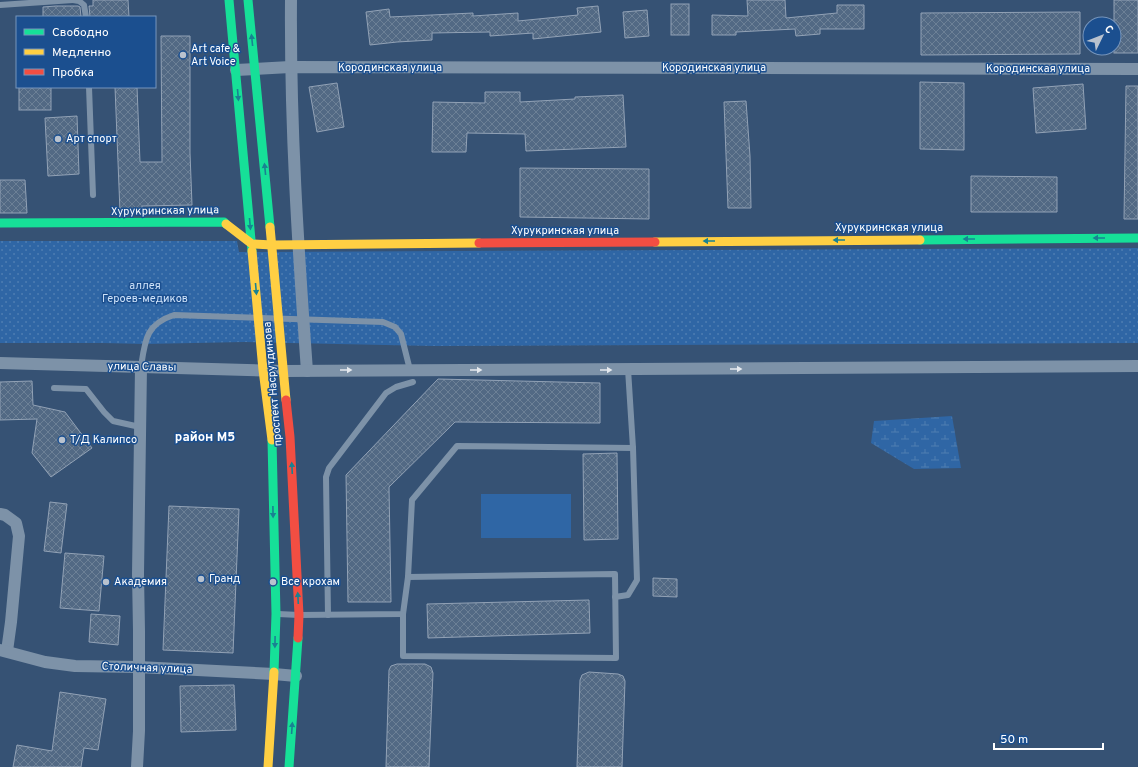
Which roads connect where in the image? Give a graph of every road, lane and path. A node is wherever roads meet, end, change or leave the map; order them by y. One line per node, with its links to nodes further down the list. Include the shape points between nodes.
1 (73, 0): 5 (lane); 6 (lane, via 84,5)
2 (230, 0): 9 (main road, проспект Насрутдинова)
3 (248, 0): 10 (main road, проспект Насрутдинова, one-way to 3)
4 (291, 0): 7 (street)
5 (0, 5)
6 (86, 16)
7 (290, 67): 8 (street, Кородинская улица); 10 (street, Кородинская улица); 17 (street)
8 (1138, 69)
9 (236, 70): 10 (street, Кородинская улица); 15 (main road, проспект Насрутдинова, one-way to 15)
10 (255, 70): 16 (main road, проспект Насрутдинова, one-way to 10)
11 (89, 88): 12 (lane)
12 (93, 195)
13 (0, 223): 15 (main road, Хурукринская улица, via 224,222)
14 (1138, 238): 17 (main road, Хурукринская улица, one-way to 17)
15 (252, 247): 16 (main road, Хурукринская улица); 21 (main road, проспект Насрутдинова, one-way to 21)
16 (273, 247): 17 (main road, Хурукринская улица); 23 (main road, проспект Насрутдинова)
17 (298, 247): 24 (street)
18 (0, 363): 20 (street, улица Славы)
19 (1138, 366): 22 (street, улица Славы, one-way to 19)
20 (140, 367): 21 (street, улица Славы); 25 (lane, via 145,344 153,326 163,318 174,315 384,322 402,334); 27 (street)
21 (263, 370): 23 (street, улица Славы); 32 (main road, проспект Насрутдинова, one-way to 32, via 272,437)
22 (628, 370): 25 (street, улица Славы, one-way to 22); 28 (lane)
23 (284, 371): 24 (street, улица Славы); 34 (main road, проспект Насрутдинова, one-way to 23)
24 (308, 371): 25 (street, улица Славы, one-way to 25)
25 (411, 376): 35 (lane, via 386,393 329,468 326,477)
26 (54, 388): 27 (lane, via 86,389 113,421)
27 (140, 427): 37 (street)
28 (633, 448): 30 (lane, via 457,446 412,500); 31 (lane, via 637,580 628,595)
29 (3, 514): 36 (street, via 16,523 19,536 11,622)
30 (408, 577): 31 (lane, via 615,574); 33 (lane)
31 (615, 597): 33 (lane, via 616,658 403,656)
32 (276, 614): 34 (lane); 38 (main road, проспект Насрутдинова, one-way to 38)
33 (403, 614): 35 (lane)
34 (299, 615): 35 (lane); 39 (main road, проспект Насрутдинова)
35 (328, 615)
36 (3, 650): 37 (street, Столичная улица, via 45,662 75,666)
37 (138, 667): 38 (street, Столичная улица); 40 (street)
38 (274, 674): 39 (street, Столичная улица); 41 (main road, проспект Насрутдинова)
39 (296, 676): 42 (main road, проспект Насрутдинова, one-way to 39)
40 (137, 767)
41 (268, 767)
42 (289, 767)

